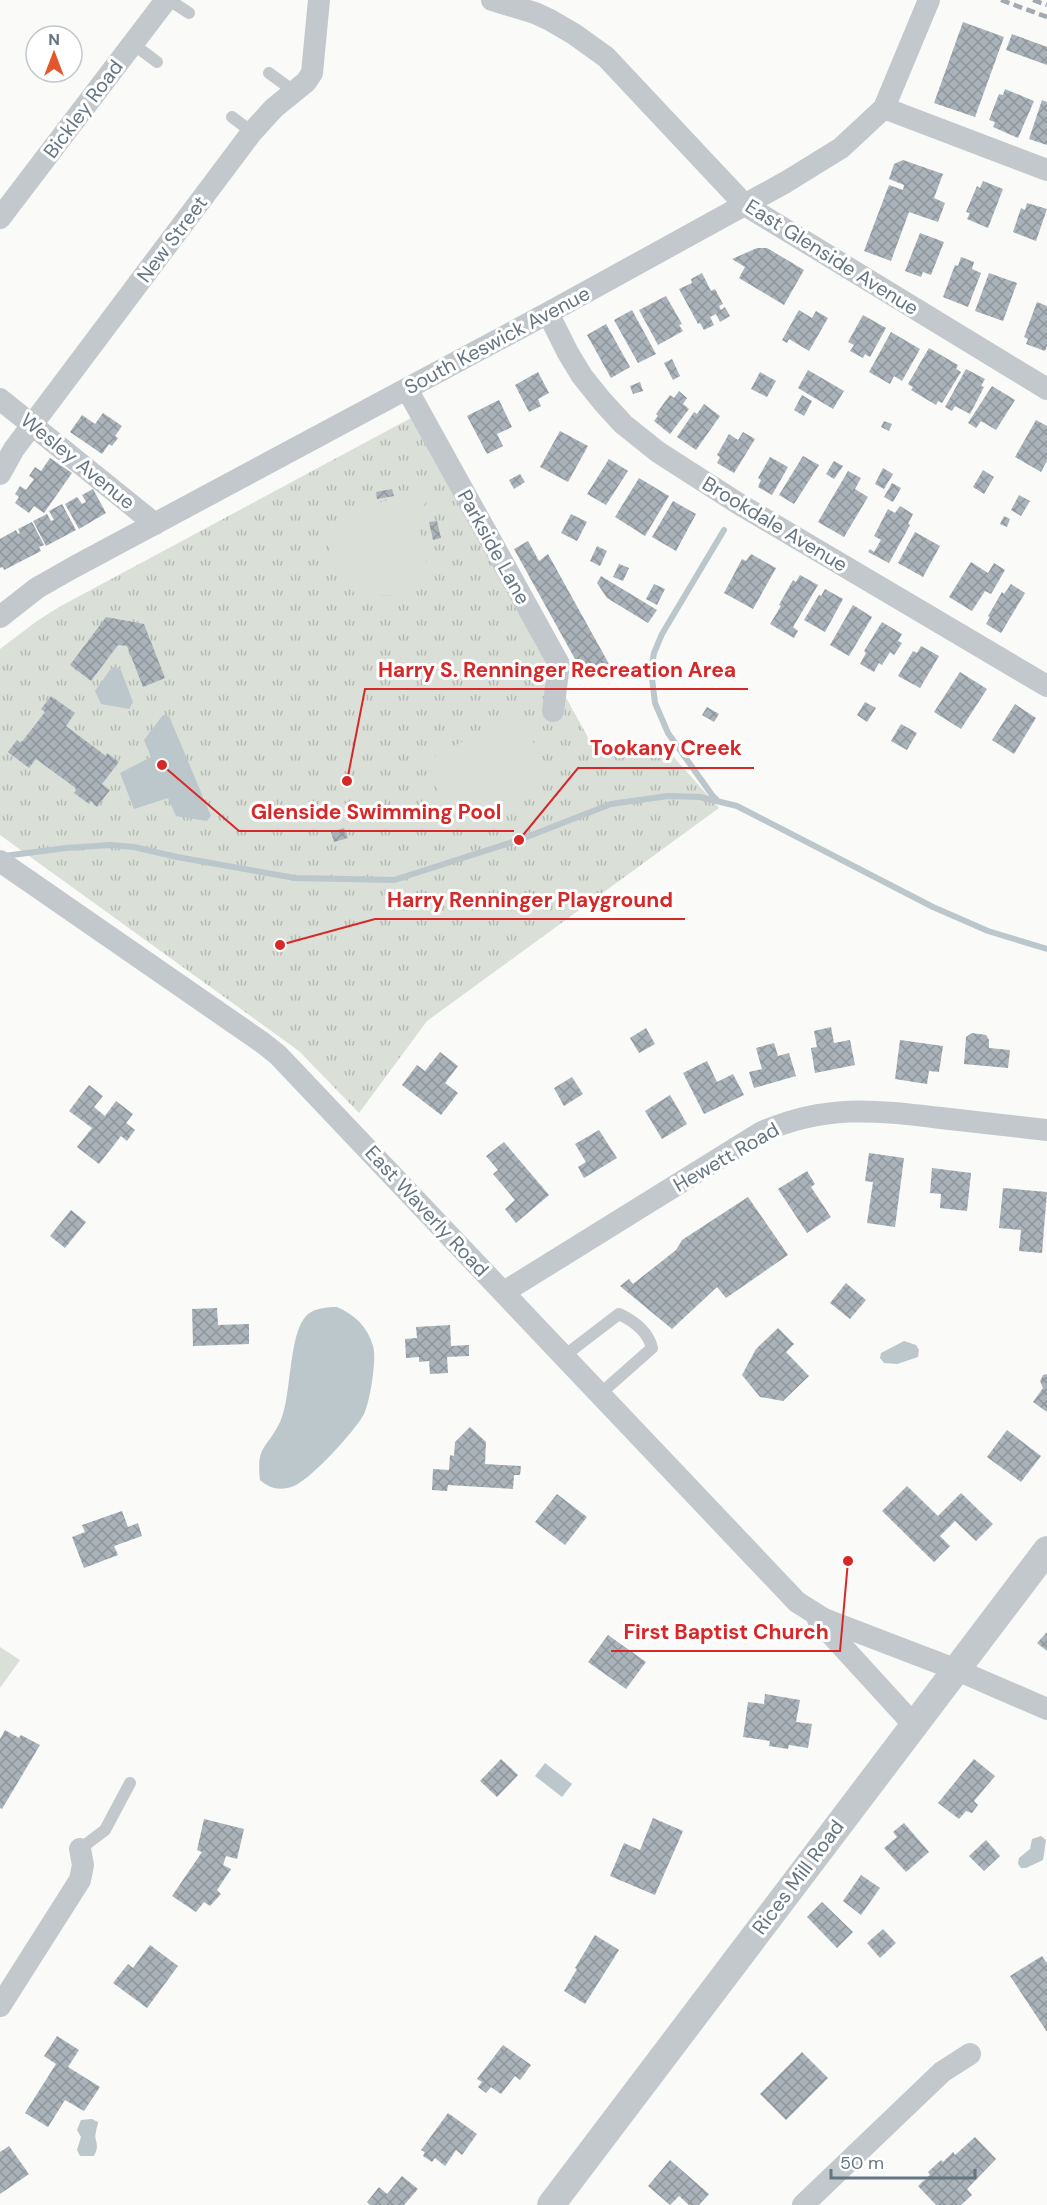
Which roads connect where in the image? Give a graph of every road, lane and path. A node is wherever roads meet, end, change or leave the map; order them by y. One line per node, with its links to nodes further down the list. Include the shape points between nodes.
1 (168, 0): 6 (lane); 7 (street, Bickley Road, via 144,16)
2 (319, 0): 10 (street, New Street, via 312,73)
3 (492, 0): 5 (street, East Glenside Avenue)
4 (929, 0): 11 (street, South Keswick Avenue)
5 (536, 6): 15 (street, East Glenside Avenue, via 606,57)
6 (189, 14)
7 (133, 44): 8 (lane); 16 (street, Bickley Road, via 104,68)
8 (157, 62)
9 (269, 73): 10 (lane)
10 (295, 92): 13 (street, New Street)
11 (884, 108): 14 (street); 15 (street, South Keswick Avenue, via 841,148)
12 (232, 117): 13 (lane)
13 (252, 132): 21 (street, New Street)
14 (1047, 171)
15 (745, 205): 17 (street, South Keswick Avenue); 19 (street, East Glenside Avenue)
16 (0, 219)
17 (548, 313): 18 (street, South Keswick Avenue); 25 (street, Brookdale Avenue, via 568,353 595,393 623,424 658,452)
18 (407, 389): 23 (street, South Keswick Avenue); 26 (street, Parkside Lane, via 559,664)
19 (1047, 389)
20 (0, 399): 21 (street, Wesley Avenue)
21 (34, 425): 22 (street, New Street, via 14,448); 23 (street, Wesley Avenue)
22 (0, 474)
23 (155, 524): 24 (street, South Keswick Avenue, via 37,588)
24 (0, 617)
25 (1047, 686)
26 (553, 711)
27 (0, 861): 29 (street, East Waverly Road, via 278,1055)
28 (1047, 1130): 29 (street, Hewett Road, via 875,1110 799,1118 760,1133)
29 (504, 1292): 30 (street, East Waverly Road)
30 (564, 1356): 31 (street, East Waverly Road); 31 (lane, via 618,1314 632,1320 649,1338 652,1348)
31 (600, 1394): 33 (street, East Waverly Road, via 787,1593)
32 (1047, 1550): 34 (street, Rices Mill Road)
33 (811, 1612): 34 (street, East Waverly Road); 36 (street, East Waverly Road)
34 (957, 1670): 35 (street, East Waverly Road); 36 (street, Rices Mill Road)
35 (1047, 1709)
36 (913, 1724): 41 (street, Rices Mill Road)
37 (130, 1783): 38 (lane, via 105,1830)
38 (80, 1850): 39 (street, via 80,1880)
39 (0, 2006)
40 (970, 2054): 42 (street, via 942,2072)
41 (551, 2205)
42 (803, 2205)

